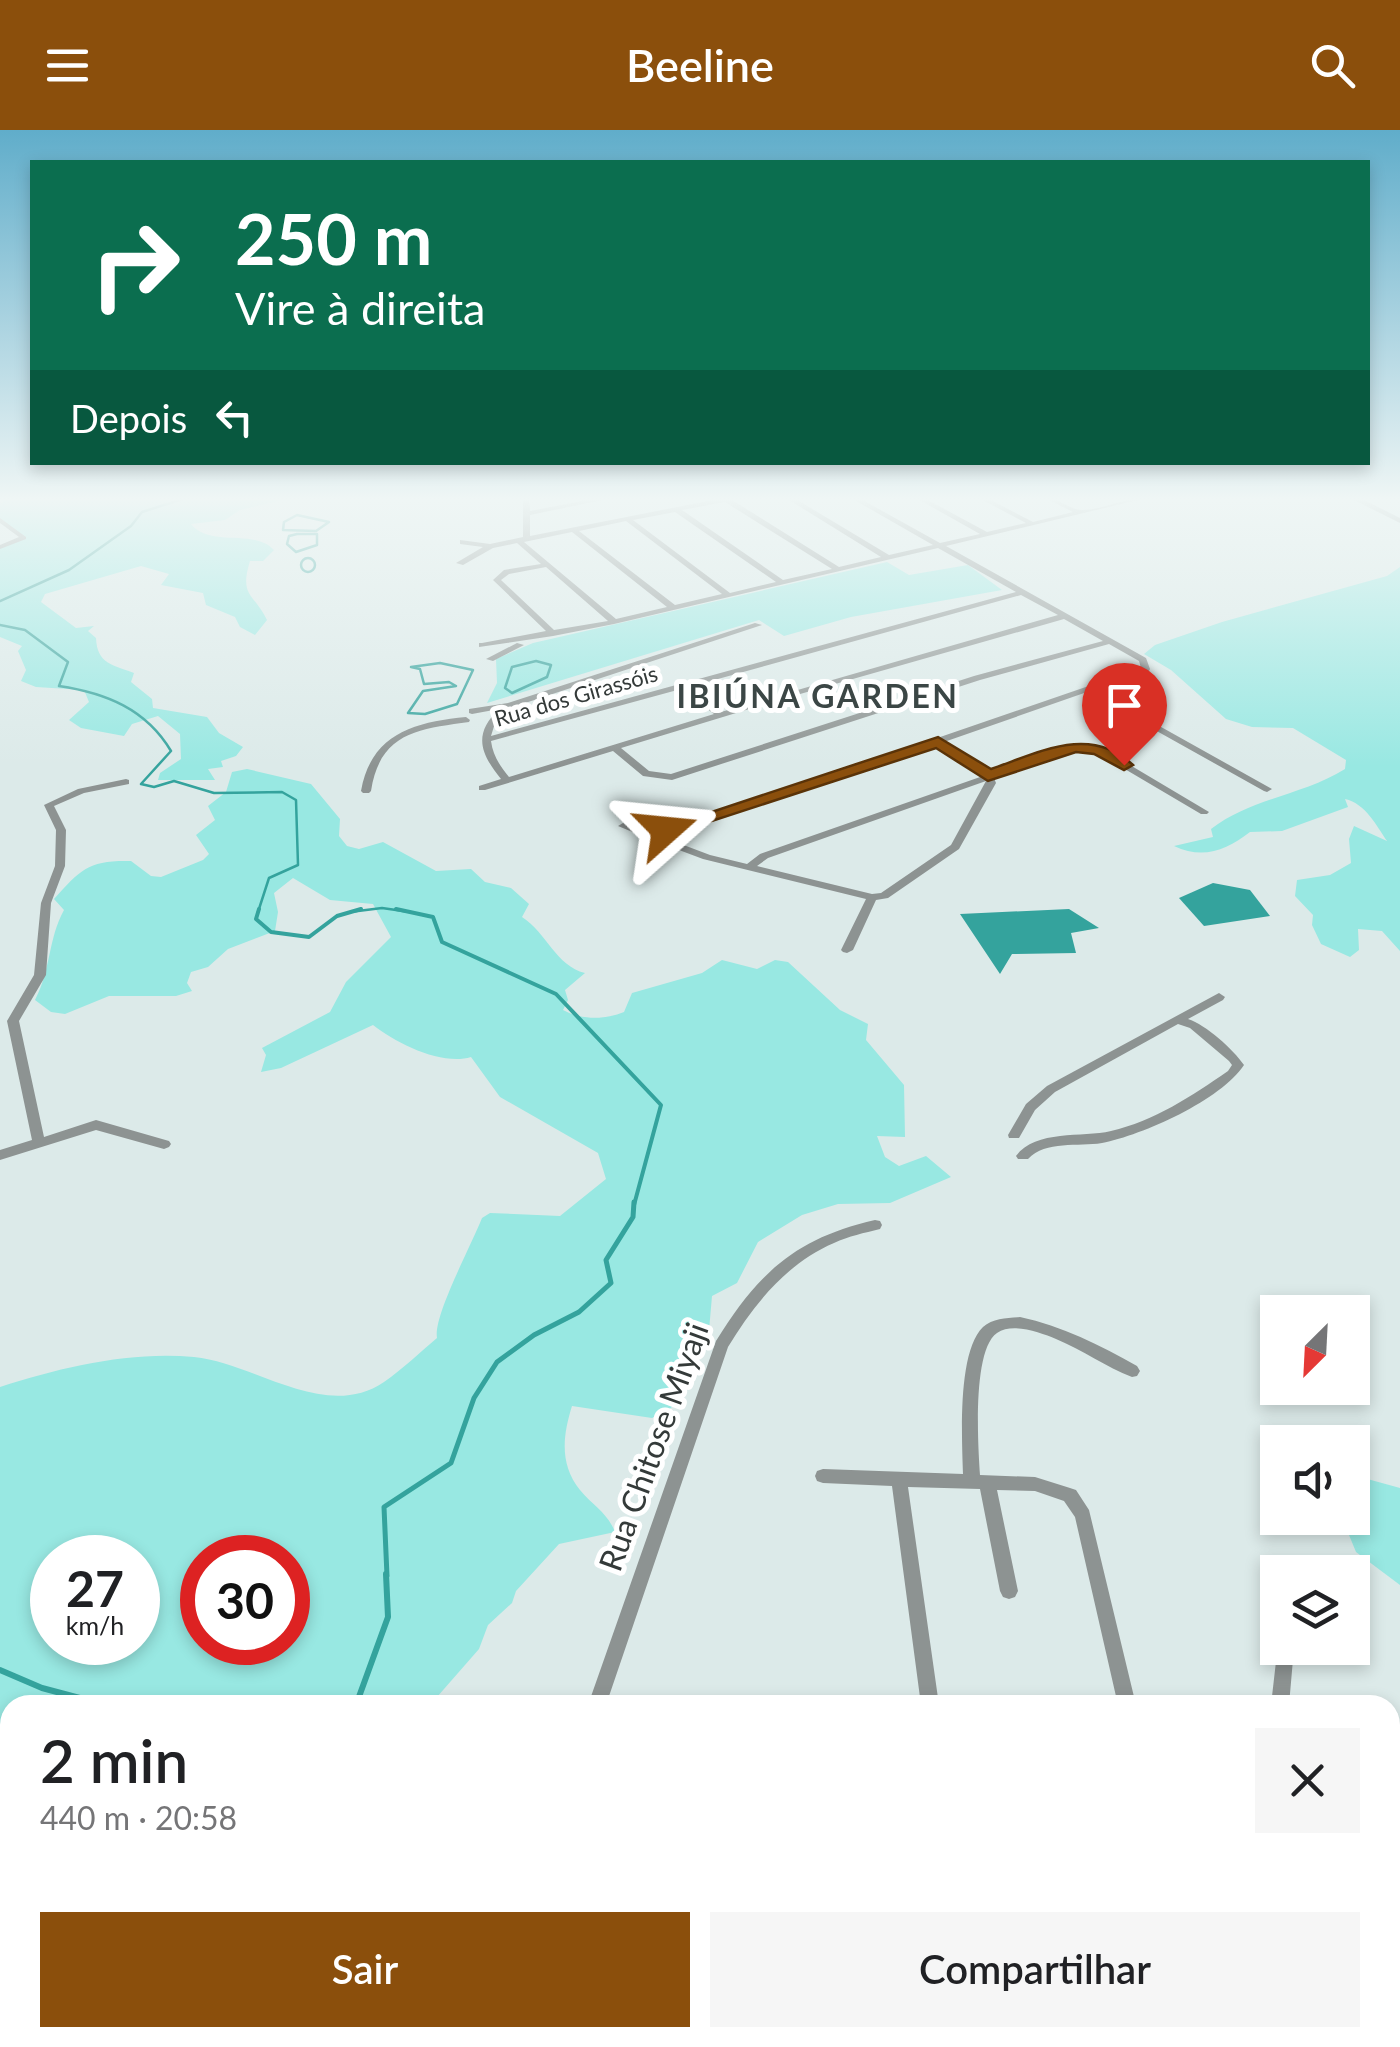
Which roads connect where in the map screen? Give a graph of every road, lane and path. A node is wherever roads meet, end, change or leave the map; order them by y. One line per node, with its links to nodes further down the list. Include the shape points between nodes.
1 (505, 587): 13 (street)
2 (574, 587): 11 (street)
3 (646, 587): 9 (street)
4 (718, 587): 8 (street)
5 (759, 587): 8 (street)
6 (1015, 587): 7 (street)
7 (1023, 592): 10 (street); 18 (street, Rua dos Girassóis)
8 (728, 595): 9 (street)
9 (672, 608): 11 (street)
10 (1065, 616): 15 (street); 21 (street)
11 (614, 622): 13 (street)
12 (758, 625): 20 (street)
13 (553, 634): 14 (street)
14 (531, 640): 16 (street); 17 (street)
15 (1110, 641): 19 (street, via 1146,666); 24 (street, via 672,776 646,774)
16 (482, 645)
17 (490, 659)
18 (680, 684): 21 (street); 22 (street, Rua dos Girassóis)
19 (1091, 691): 23 (street); 30 (street)
20 (510, 705): 22 (street, via 491,719); 31 (street, via 430,722 386,744 374,757)
21 (720, 715): 24 (street)
22 (485, 740): 26 (street, via 488,756)
23 (938, 742): 25 (street); 35 (street)
24 (614, 747): 26 (street)
25 (988, 776): 29 (street); 32 (street); 33 (street, via 1072,747 1093,748)
26 (508, 780): 28 (street)
27 (126, 782): 42 (street, via 49,804 61,830 60,866 46,904 40,975 13,1021)
28 (482, 788)
29 (953, 788): 32 (street); 36 (street, via 764,856)
30 (1267, 789)
31 (366, 792)
32 (982, 800): 37 (street, via 956,847 892,892)
33 (1204, 812)
34 (623, 826): 35 (street)
35 (652, 839): 36 (street)
36 (748, 868): 37 (street)
37 (872, 898): 38 (street)
38 (847, 950)
39 (1219, 997): 40 (street)
40 (1181, 1022): 41 (street, via 1051,1089 1030,1107); 45 (street, via 1233,1058 1238,1064 1232,1074 1151,1124 1114,1136 1036,1145)
41 (1014, 1135)
42 (39, 1142): 43 (street, via 96,1125); 44 (street)
43 (164, 1144)
44 (0, 1154)
45 (1022, 1156)
46 (874, 1225): 53 (street, Rua Chitose Miyaji, via 824,1238 795,1258 751,1299 720,1345)
47 (1132, 1371): 50 (street, via 1092,1347 1024,1324 990,1328 976,1357 970,1450)
48 (823, 1476): 49 (street)
49 (899, 1480): 50 (street); 54 (street)
50 (980, 1482): 51 (street); 55 (street, via 1052,1487 1076,1502)
51 (1008, 1592)
52 (1284, 1665): 56 (street)
53 (600, 1695)
54 (929, 1695)
55 (1126, 1695)
56 (1281, 1695)

